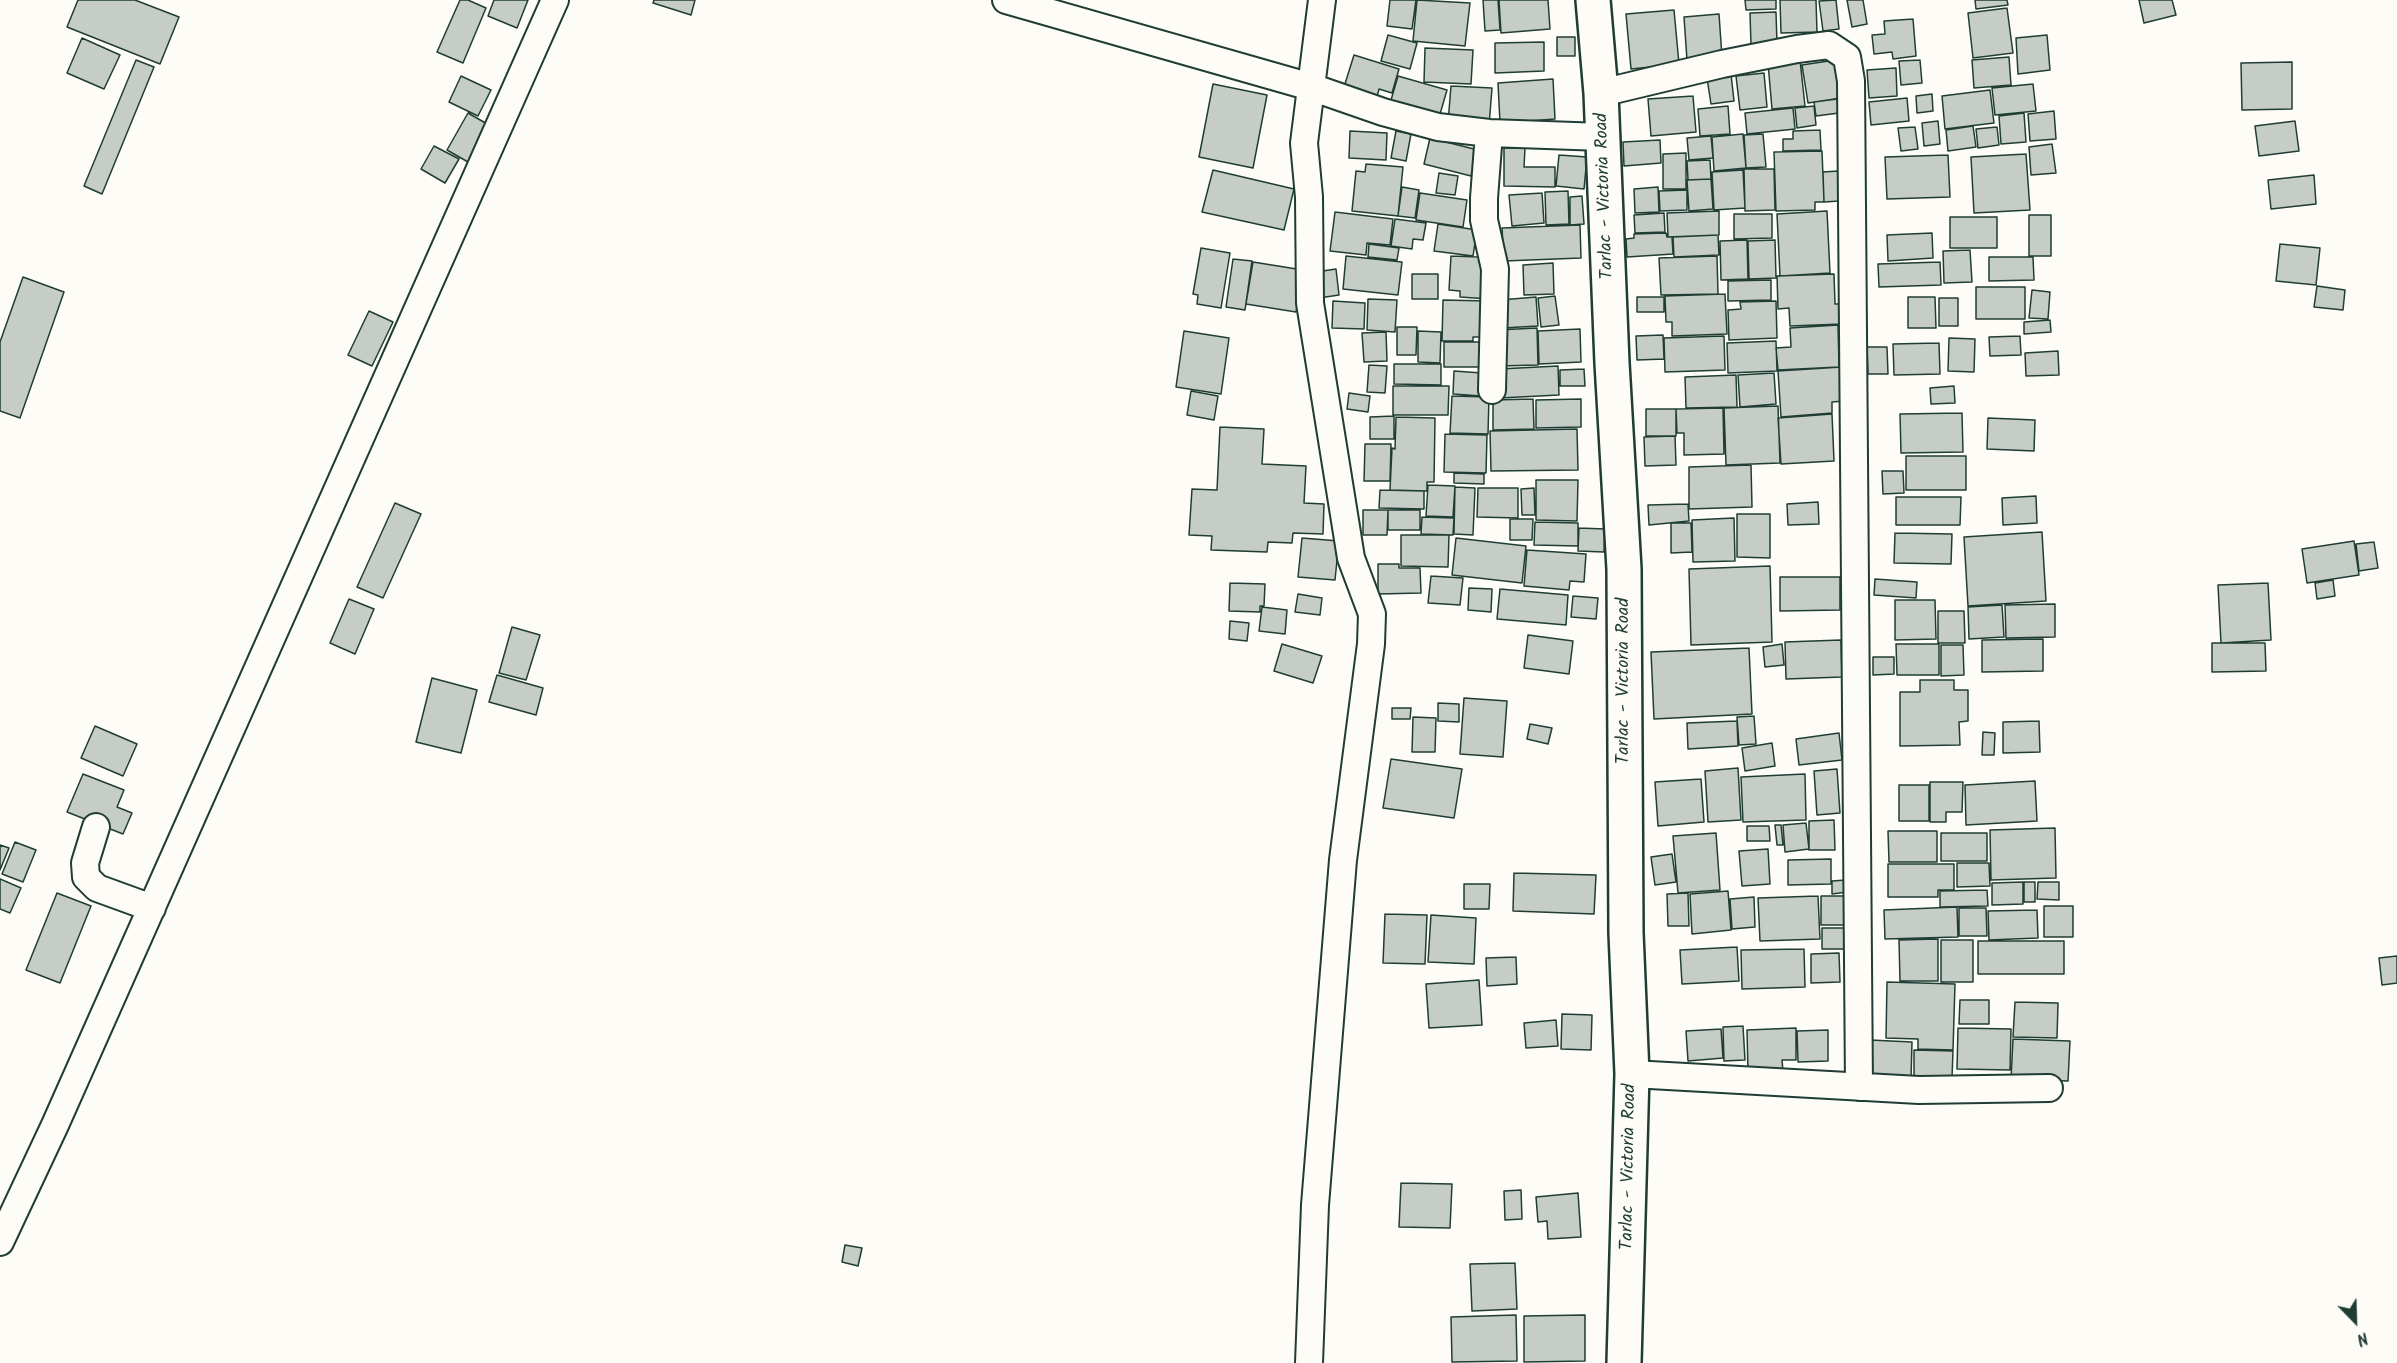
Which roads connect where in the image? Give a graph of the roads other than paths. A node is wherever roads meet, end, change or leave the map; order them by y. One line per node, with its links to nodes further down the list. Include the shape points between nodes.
1 (555, 0): 12 (street)
2 (1006, 0): 5 (street)
3 (1322, 0): 6 (street)
4 (1593, 0): 7 (main road, Tarlac - Victoria Road)
5 (1034, 3): 6 (street)
6 (1311, 87): 8 (street, via 1438,127); 17 (street, via 1304,143 1310,303 1351,558 1372,614 1342,860 1315,1204)
7 (1601, 93): 9 (main road, Tarlac - Victoria Road); 14 (street, via 1797,49 1829,45 1847,57 1851,81)
8 (1489, 133): 9 (street); 10 (street, via 1484,220 1495,269)
9 (1603, 137): 13 (main road, Tarlac - Victoria Road, via 1624,568 1626,933)
10 (1492, 390)
11 (96, 826): 12 (street, via 85,863 86,877 97,888)
12 (152, 908): 16 (street)
13 (1632, 1074): 14 (street); 18 (main road, Tarlac - Victoria Road)
14 (1859, 1087): 15 (street)
15 (2049, 1088)
16 (0, 1242)
17 (1309, 1363)
18 (1624, 1363)

